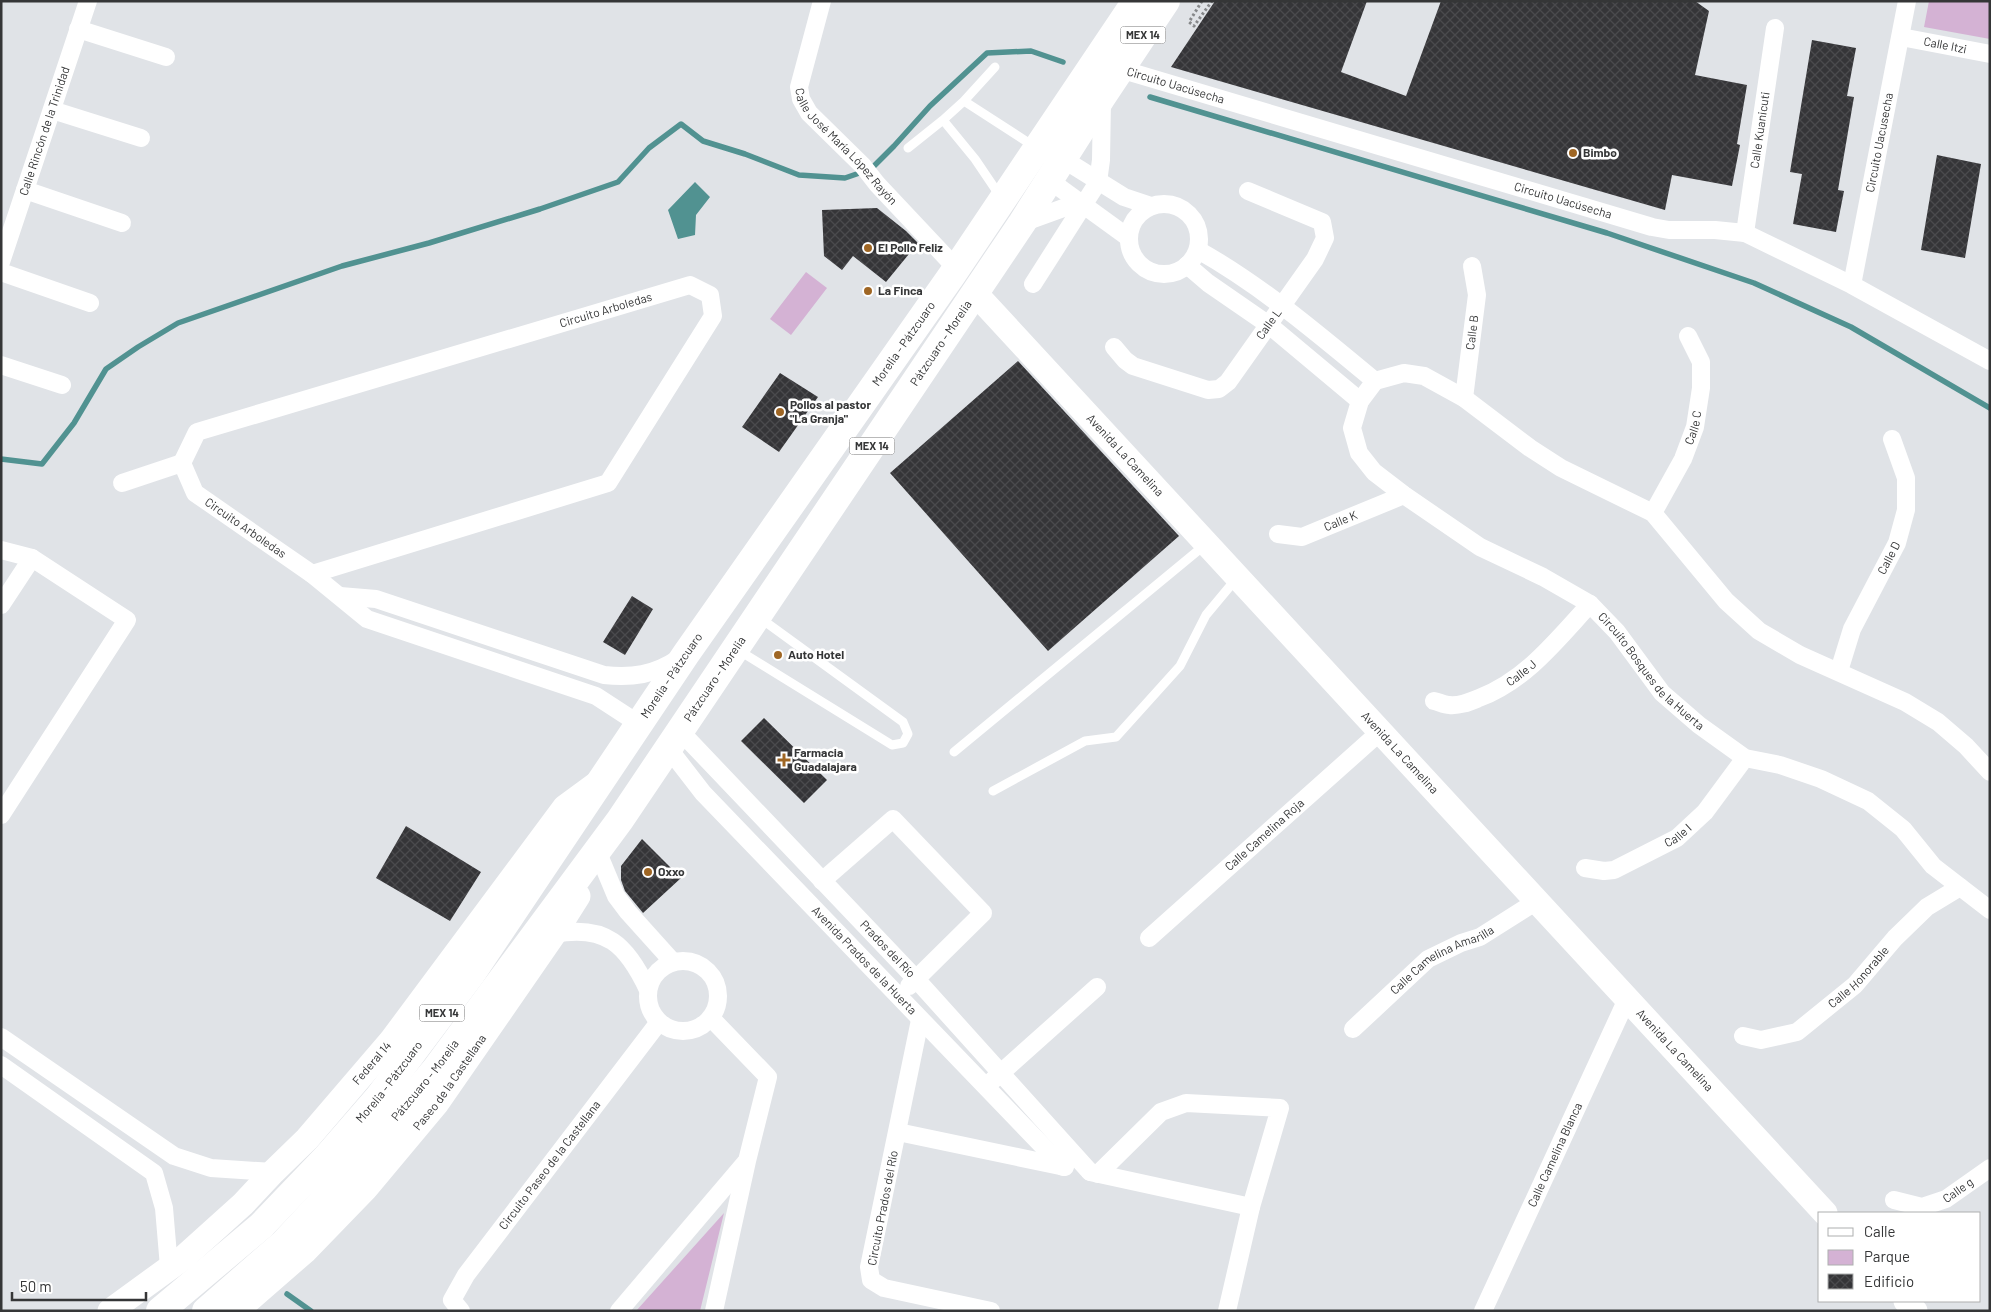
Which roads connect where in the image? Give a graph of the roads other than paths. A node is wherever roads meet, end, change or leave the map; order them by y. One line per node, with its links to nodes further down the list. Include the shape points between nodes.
1 (88, 1): 7 (street, Calle Rincón de la Trinidad)
2 (822, 1): 37 (street, Calle José María López Rayón, via 799,87 801,99 809,113 863,166)
3 (1123, 1): 10 (street)
4 (1136, 1): 10 (main road, Morelia - Pátzcuaro)
5 (1166, 1): 14 (main road, Pátzcuaro - Morelia / MEX 14)
6 (1908, 1): 9 (street, Circuito Uacusecha)
7 (78, 28): 12 (street); 17 (street, Calle Rincón de la Trinidad)
8 (1776, 28): 31 (street, Calle Kuanicuti)
9 (1901, 37): 11 (street, Calle Itzi); 40 (street, Circuito Uacusecha)
10 (1107, 44): 21 (main road, Morelia - Pátzcuaro / MEX 14)
11 (1990, 54)
12 (166, 57)
13 (995, 68): 16 (lane)
14 (1120, 69): 15 (main road, Pátzcuaro - Morelia / MEX 14); 31 (street, Circuito Uacúsecha, via 1652,227)
15 (1102, 97): 22 (main road, Pátzcuaro - Morelia / MEX 14); 23 (street)
16 (964, 101): 18 (lane); 21 (lane)
17 (52, 110): 19 (street); 24 (street, Calle Rincón de la Trinidad)
18 (942, 120): 20 (lane); 26 (lane, via 975,159)
19 (141, 138)
20 (908, 148)
21 (1038, 148): 26 (main road, Morelia - Pátzcuaro / MEX 14)
22 (1056, 170): 23 (street); 27 (street); 30 (main road, Pátzcuaro - Morelia / MEX 14)
23 (1098, 182): 27 (street); 28 (street, via 1124,197)
24 (25, 190): 29 (street); 34 (street, Calle Rincón de la Trinidad)
25 (1248, 190): 43 (street, Calle L, via 1322,222 1325,238 1315,259)
26 (1003, 200): 37 (main road, Morelia - Pátzcuaro / MEX 14)
27 (1082, 203): 30 (street); 32 (street); 39 (street)
28 (1150, 206): 32 (street, via 1135,219); 33 (street, via 1162,204 1184,209 1192,217 1199,233)
29 (122, 223)
30 (1022, 224): 41 (main road, Pátzcuaro - Morelia / MEX 14)
31 (1745, 233): 40 (street, Circuito Uacúsecha)
32 (1129, 238): 35 (street, via 1136,259 1154,272 1166,274)
33 (1198, 250): 35 (street); 43 (street)
34 (1, 262)
35 (1187, 265): 44 (street)
36 (1472, 266): 51 (street, Calle B, via 1478,295)
37 (957, 269): 69 (main road, Morelia - Pátzcuaro / MEX 14)
38 (1, 272): 42 (street)
39 (1033, 284)
40 (1852, 285): 47 (street, Circuito Uacúsecha)
41 (975, 293): 59 (street, Avenida La Camelina); 67 (main road, Pátzcuaro - Morelia / MEX 14)
42 (90, 304)
43 (1282, 304): 44 (street, Calle L); 49 (street)
44 (1269, 325): 46 (street, Calle L, via 1228,382 1219,389 1208,390 1133,366); 52 (street)
45 (1688, 336): 57 (street, Calle C, via 1701,362 1695,427 1683,459)
46 (1114, 347)
47 (1990, 361)
48 (1, 365): 50 (street)
49 (1374, 381): 51 (street, via 1404,373 1424,376); 52 (street, Circuito Bosques de la Huerta)
50 (62, 385)
51 (1464, 398): 57 (street, via 1561,468)
52 (1360, 401): 56 (street, Circuito Bosques de la Huerta, via 1352,428 1359,454 1374,472)
53 (1892, 439): 71 (street, Calle D, via 1906,478 1906,510 1897,543 1852,629)
54 (182, 463): 55 (street); 62 (street, Circuito Arboledas, via 195,493); 62 (street, Circuito Arboledas, via 197,432 690,286 710,295 713,316 608,482)
55 (122, 483)
56 (1404, 495): 58 (street, Calle K, via 1302,537); 65 (street, Circuito Bosques de la Huerta, via 1480,547)
57 (1653, 513): 71 (street, via 1726,601 1759,631 1800,655)
58 (1278, 534)
59 (1207, 543): 63 (street, Avenida La Camelina); 77 (lane)
60 (1, 550): 61 (street)
61 (32, 558): 66 (street); 82 (street, via 127,620)
62 (312, 574): 64 (street, Circuito Arboledas)
63 (1238, 577): 75 (street, Avenida La Camelina); 81 (lane, via 1206,615 1180,666 1116,737 1085,741)
64 (340, 596): 70 (street, via 376,599); 72 (street, Circuito Arboledas, via 367,619)
65 (1590, 604): 73 (street, Calle J, via 1537,662 1518,677 1492,693 1462,705); 78 (street, Circuito Bosques de la Huerta, via 1617,632 1662,693)
66 (1, 606)
67 (758, 616): 68 (main road, Pátzcuaro - Morelia / MEX 14); 68 (lane, via 903,722 908,734 903,743 892,745)
68 (736, 649): 76 (main road, Pátzcuaro - Morelia / MEX 14)
69 (686, 654): 70 (street, via 647,675 633,677 604,676); 74 (main road, Morelia - Pátzcuaro / MEX 14)
70 (580, 667): 72 (street)
71 (1839, 671): 79 (street, via 1906,702 1938,722)
72 (573, 688): 74 (street, Circuito Arboledas, via 596,696)
73 (1434, 701)
74 (639, 724): 80 (main road, Morelia - Pátzcuaro / MEX 14)
75 (1381, 731): 88 (street, Avenida La Camelina); 91 (street, Calle Camelina Roja)
76 (674, 740): 83 (main road, Pátzcuaro - Morelia / MEX 14); 86 (street, Prados del Río); 96 (street, Avenida Prados de la Huerta, via 703,793)
77 (954, 752)
78 (1745, 758): 85 (street, Calle I, via 1704,812 1677,838 1614,870); 87 (street, Circuito Bosques de la Huerta, via 1780,765 1821,779 1868,801 1903,829 1933,866)
79 (1990, 772)
80 (600, 782): 113 (street, Federal 14, via 565,807 391,1041 307,1139); 120 (main road, Morelia - Pátzcuaro / MEX 14, via 472,973 379,1097 328,1157 261,1226)
81 (992, 791)
82 (1, 815)
83 (620, 820): 84 (street, Paseo de la Castellana); 121 (main road, Pátzcuaro - Morelia / MEX 14, via 435,1070 349,1173 284,1243)
84 (601, 860): 90 (street, Paseo de la Castellana); 92 (street, via 622,904)
85 (1585, 868)
86 (822, 881): 93 (street, Prados del Río); 93 (street, via 893,818 983,913)
87 (1960, 887): 89 (street, Circuito Bosques de la Huerta); 102 (street, Calle Honorable, via 1927,907 1855,985 1796,1032 1761,1040)
88 (1537, 901): 97 (street, Avenida La Camelina); 101 (street, Calle Camelina Amarilla, via 1480,937 1428,959)
89 (1990, 910)
90 (554, 934): 95 (street, via 573,930 593,932 611,940 623,948); 122 (street, Paseo de la Castellana, via 437,1103 366,1188 305,1251)
91 (1149, 938)
92 (673, 962): 95 (street, via 661,968); 98 (street, via 695,962 713,976 719,997)
93 (916, 979): 96 (street); 106 (street, Prados del Río)
94 (1097, 987): 106 (street)
95 (648, 990): 100 (street, via 648,1001)
96 (900, 996): 99 (street, Avenida Prados de la Huerta)
97 (1627, 999): 117 (street, Avenida La Camelina); 128 (street, Calle Camelina Blanca)
98 (711, 1018): 100 (street, via 692,1030 680,1031); 110 (street, via 768,1077)
99 (920, 1020): 107 (street, Avenida Prados de la Huerta); 109 (street, Circuito Prados del Río)
100 (659, 1022): 123 (street, Circuito Paseo de la Castellana, via 466,1276 452,1300)
101 (1353, 1029)
102 (1743, 1036)
103 (1, 1037): 105 (street)
104 (1, 1064): 108 (street)
105 (48, 1069): 108 (street); 113 (street, via 174,1156 211,1168)
106 (1002, 1073): 107 (street); 114 (street, Prados del Río)
107 (986, 1087): 111 (street, Avenida Prados de la Huerta)
108 (34, 1088): 118 (street, via 154,1173 164,1208)
109 (898, 1132): 111 (street); 126 (street, Circuito Prados del Río, via 869,1267 872,1280 884,1288)
110 (747, 1161): 124 (street); 125 (street)
111 (1063, 1167): 114 (street)
112 (1990, 1168): 115 (street, Calle g, via 1946,1199 1922,1207)
113 (273, 1172): 118 (street, Federal 14, via 243,1204)
114 (1094, 1173): 116 (street); 116 (street, via 1161,1112 1186,1103 1280,1108)
115 (1894, 1200)
116 (1251, 1207): 127 (street)
117 (1824, 1212)
118 (169, 1267): 119 (street, Federal 14)
119 (110, 1311)
120 (160, 1311)
121 (206, 1311)
122 (236, 1311)
123 (461, 1311)
124 (619, 1311)
125 (714, 1311)
126 (992, 1311)
127 (1227, 1311)
128 (1483, 1311)

